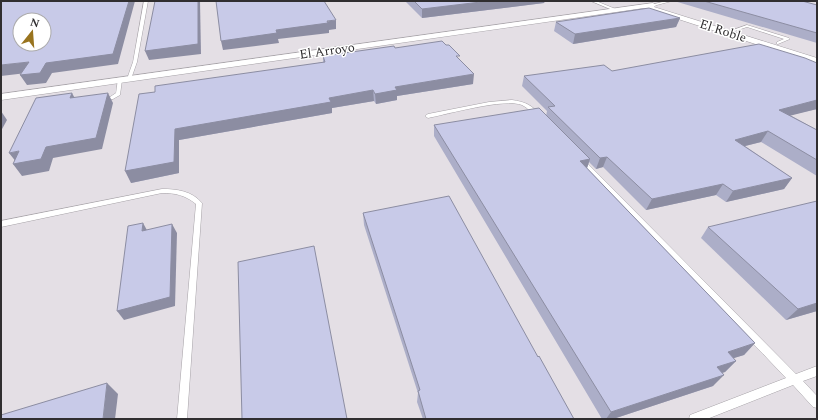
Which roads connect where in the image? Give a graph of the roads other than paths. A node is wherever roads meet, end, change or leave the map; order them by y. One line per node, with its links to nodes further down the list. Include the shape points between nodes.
1 (146, 1): 12 (lane, via 135,62)
2 (594, 1): 7 (lane)
3 (629, 1): 5 (street, El Roble)
4 (670, 1): 6 (lane)
5 (643, 4): 6 (street, El Arroyo); 7 (street, El Arroyo); 11 (street, El Roble)
6 (653, 5): 8 (street, El Roble)
7 (616, 10): 12 (street, El Arroyo)
8 (734, 30): 9 (street, El Roble); 9 (lane, via 747,26 788,39)
9 (778, 43): 10 (street, El Roble)
10 (817, 56)
11 (817, 61)
12 (129, 79): 13 (street, El Arroyo)
13 (120, 80): 14 (street, El Arroyo); 15 (lane, via 118,94)
14 (1, 97)
15 (103, 99)
16 (428, 116): 17 (lane, via 506,101 530,107)
17 (546, 124)
18 (574, 153): 21 (lane)
19 (1, 224): 23 (lane, via 162,191 188,193 199,204)
20 (817, 371): 21 (lane)
21 (794, 380): 22 (lane); 24 (lane)
22 (817, 403)
23 (182, 419)
24 (694, 419)

